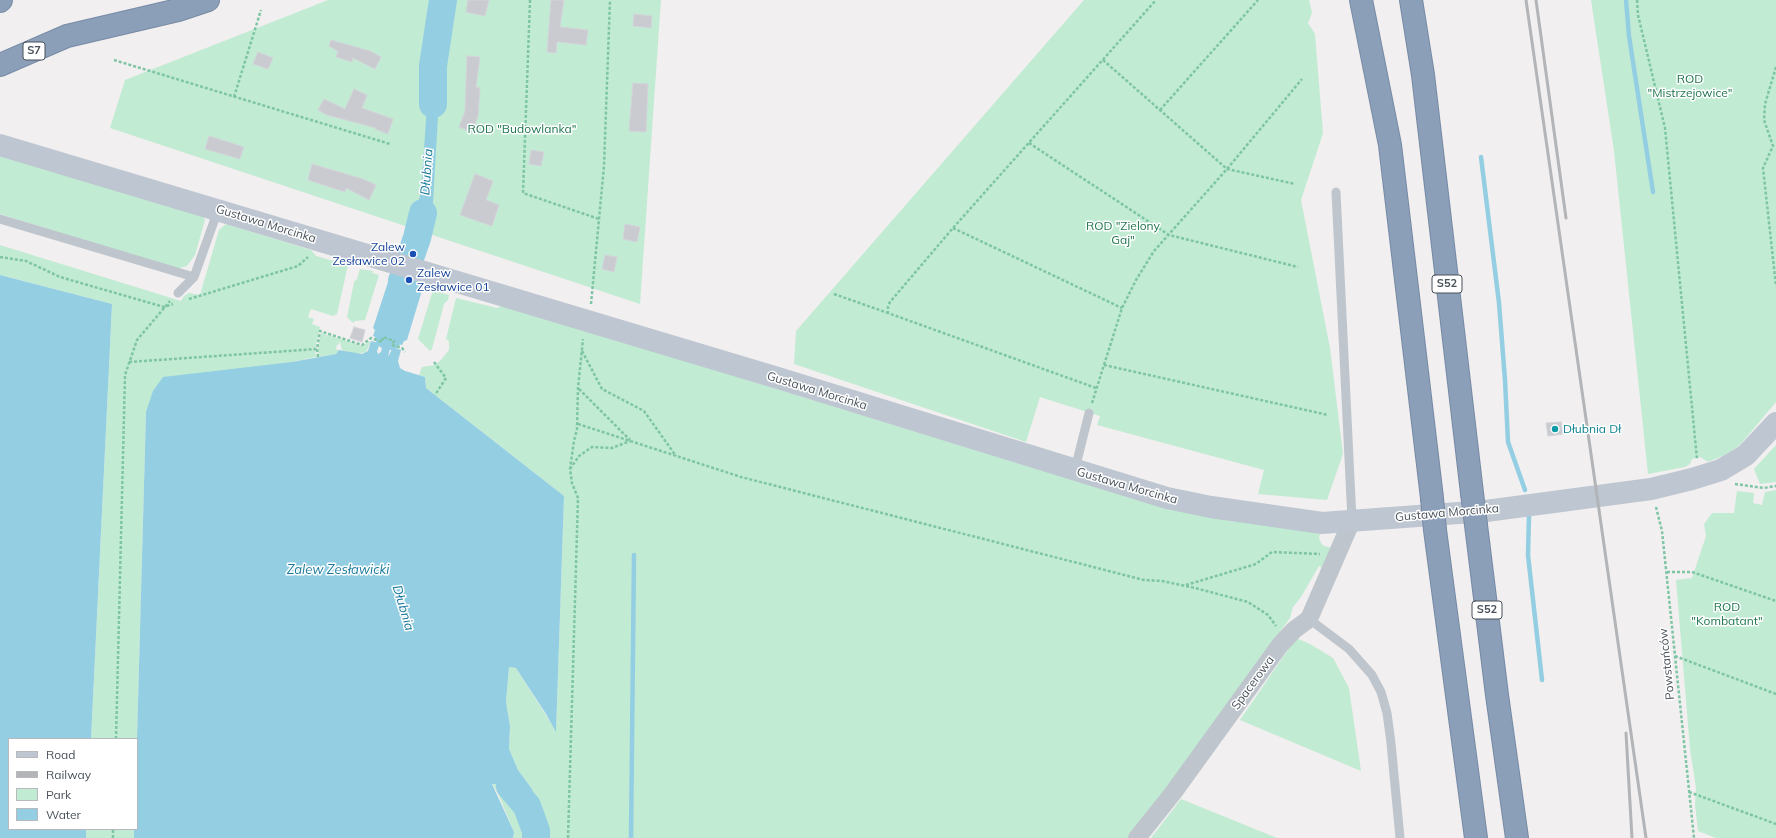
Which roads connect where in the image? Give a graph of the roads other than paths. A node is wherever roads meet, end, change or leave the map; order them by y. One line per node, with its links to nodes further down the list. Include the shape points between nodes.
1 (208, 0): 4 (highway, S7, via 178,10 67,36)
2 (1361, 0): 18 (highway, bridge, via 1390,146 1435,530)
3 (1410, 0): 19 (highway, S52, bridge, via 1423,74 1497,695)
4 (0, 65)
5 (0, 145): 7 (street, Gustawa Morcinka)
6 (1336, 192): 14 (lane)
7 (218, 210): 9 (lane); 13 (street, Gustawa Morcinka)
8 (0, 220): 9 (lane)
9 (194, 277): 10 (lane)
10 (178, 298)
11 (1089, 413): 13 (lane)
12 (1776, 423): 14 (street, Gustawa Morcinka, via 1746,455 1721,470 1651,488 1486,511)
13 (1075, 471): 14 (street, Gustawa Morcinka, via 1167,498 1211,507 1322,523)
14 (1352, 520): 15 (street, Spacerowa)
15 (1309, 619): 16 (street, Spacerowa, via 1280,645 1173,793); 17 (lane, via 1349,649 1372,675 1382,692 1391,743)
16 (1137, 838)
17 (1400, 838)
18 (1476, 838)
19 (1518, 838)

